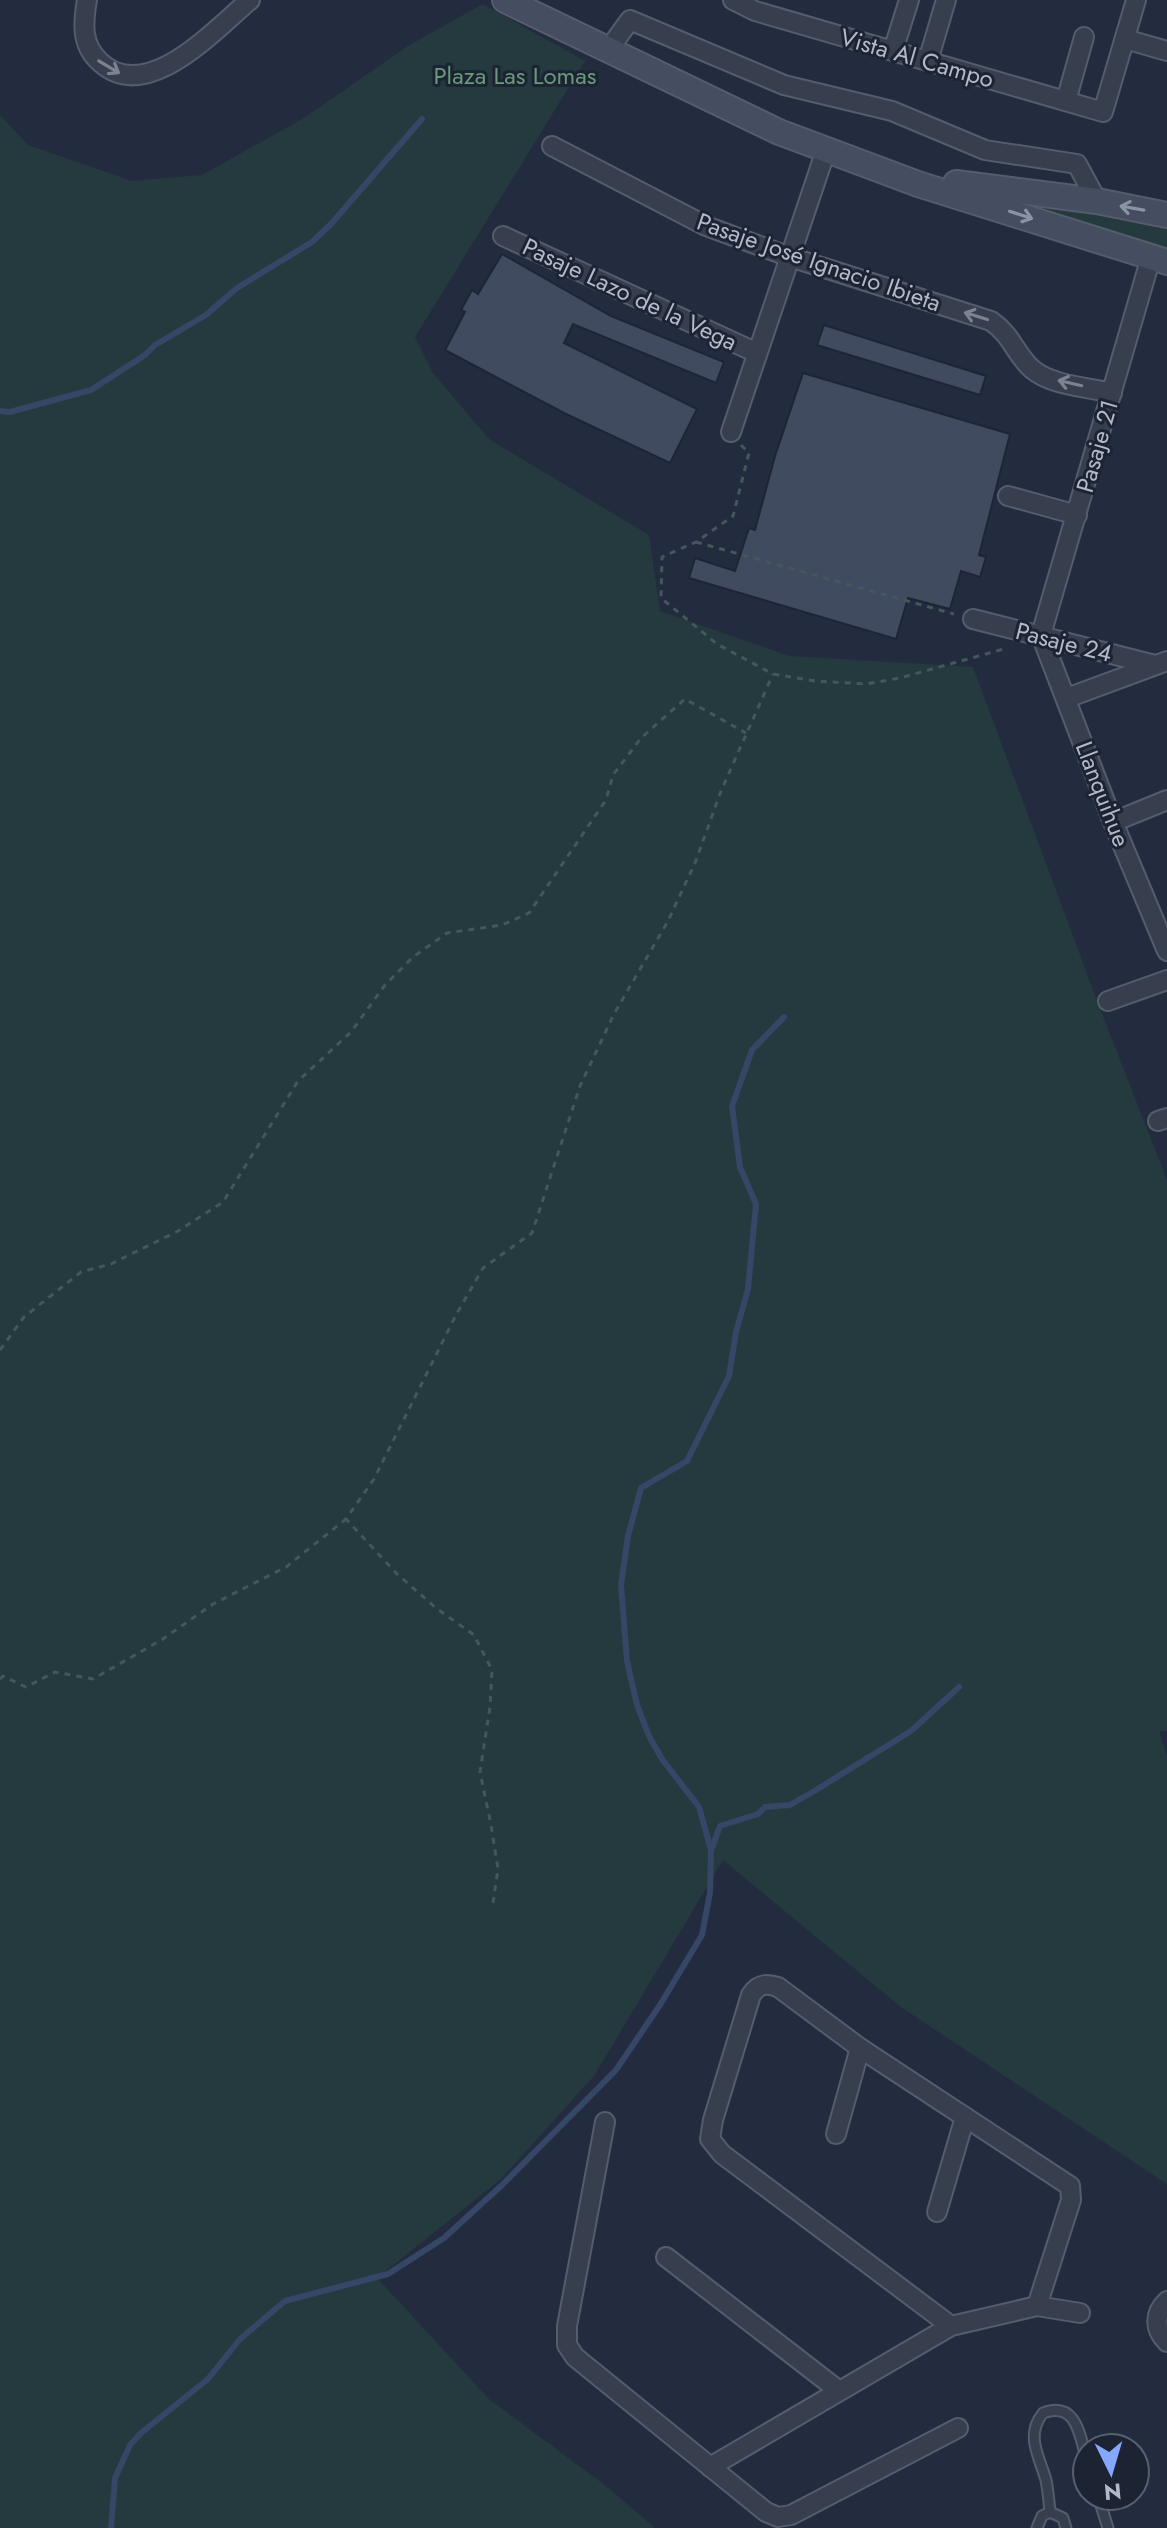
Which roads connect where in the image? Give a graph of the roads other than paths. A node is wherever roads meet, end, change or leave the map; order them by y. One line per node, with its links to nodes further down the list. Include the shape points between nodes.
1 (87, 0): 2 (street, one-way to 2, via 84,35 94,56 113,71 137,76 161,70)
2 (250, 0)
3 (505, 0): 10 (street)
4 (733, 0): 11 (street, Vista Al Campo)
5 (909, 0): 11 (street)
6 (946, 0): 13 (street)
7 (1136, 0): 9 (street)
8 (1084, 37): 14 (street)
9 (1125, 39): 12 (street); 14 (street, Vista Al Campo, via 1103,112)
10 (609, 49): 16 (street); 18 (street, via 630,20 784,85 892,111 985,150 1077,164)
11 (893, 51): 13 (street, Vista Al Campo)
12 (1167, 51)
13 (928, 61): 14 (street, Vista Al Campo)
14 (1066, 101)
15 (552, 146): 21 (street, Pasaje José Ignacio Ibieta, via 706,226)
16 (826, 150): 17 (street); 21 (street)
17 (868, 163): 18 (street, via 960,184); 22 (street, one-way to 22, via 918,184)
18 (1097, 201): 19 (street, one-way to 18)
19 (1167, 215)
20 (503, 236): 23 (street, Pasaje Lazo de la Vega)
21 (790, 257): 23 (street); 24 (street, Pasaje José Ignacio Ibieta, one-way to 21, via 1044,377 991,321)
22 (1159, 259): 24 (street, Pasaje 21)
23 (757, 353): 25 (street)
24 (1112, 393): 27 (street, Pasaje 21)
25 (731, 432)
26 (1008, 496): 27 (street)
27 (1077, 515): 29 (street, Pasaje 21)
28 (973, 619): 29 (street, Pasaje 24)
29 (1041, 635): 30 (street, Pasaje 24); 31 (street, Llanquihue)
30 (1161, 663): 31 (street)
31 (1067, 698): 33 (street, Llanquihue)
32 (1167, 800): 33 (street)
33 (1113, 822): 34 (street, Llanquihue)
34 (1167, 951)
35 (1167, 980): 36 (street)
36 (1108, 1001)
37 (860, 2048): 38 (street); 40 (street); 46 (street, via 778,1987 757,1987 710,2139 722,2154)
38 (965, 2117): 41 (street); 44 (street, via 1072,2190)
39 (605, 2122): 51 (street, via 567,2345)
40 (836, 2134)
41 (937, 2212)
42 (666, 2257): 48 (street)
43 (1167, 2301): 47 (street, via 1157,2319)
44 (1037, 2306): 45 (street); 46 (street)
45 (1080, 2313)
46 (951, 2326): 48 (street)
47 (1167, 2342)
48 (838, 2390): 51 (street)
49 (958, 2428): 51 (street, via 785,2517 772,2516)
50 (1079, 2432): 52 (lane, via 1071,2414 1061,2409 1043,2413 1034,2428)
51 (710, 2467)
52 (1050, 2512): 53 (lane); 54 (lane, via 1063,2518)
53 (1037, 2528)
54 (1066, 2528)

